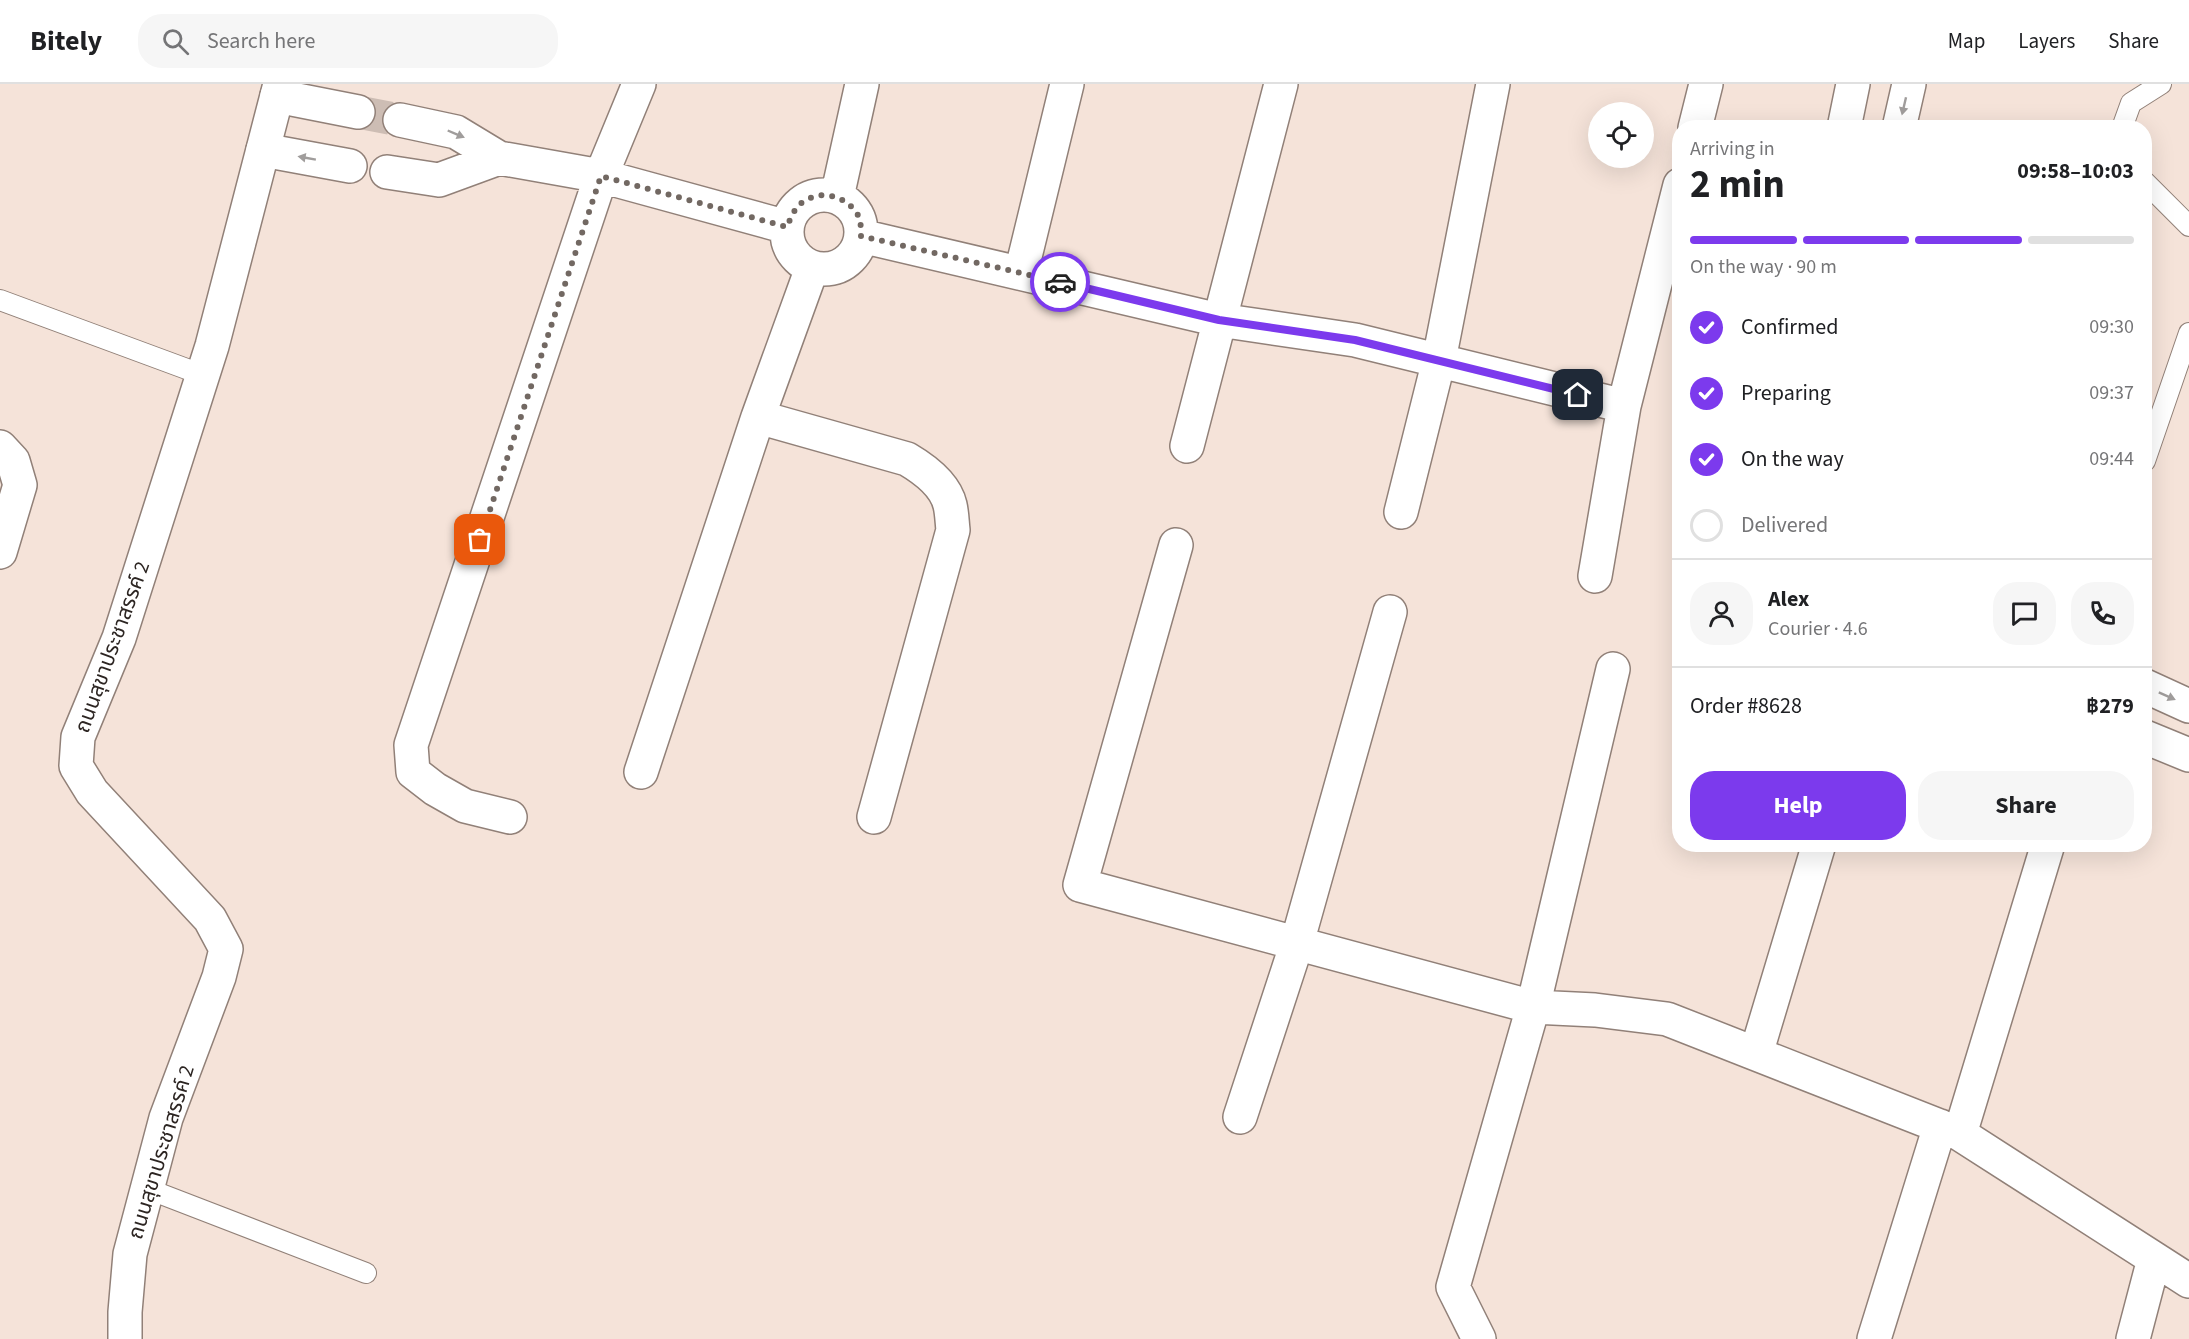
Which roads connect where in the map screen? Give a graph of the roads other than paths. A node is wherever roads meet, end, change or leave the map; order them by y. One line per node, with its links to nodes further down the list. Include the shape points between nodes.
1 (639, 84): 21 (street)
2 (862, 84): 23 (street)
3 (1067, 84): 29 (street)
4 (1281, 84): 31 (street)
5 (1493, 84): 33 (street)
6 (1706, 84): 13 (street)
7 (1853, 84): 14 (street)
8 (1909, 84): 15 (street, one-way to 15)
9 (2161, 84): 16 (lane, via 2131,103)
10 (279, 90): 11 (street); 17 (street, ถนนสุขาประชาสรรค์ 2)
11 (358, 112)
12 (400, 120): 18 (street, one-way to 18, via 456,132)
13 (1697, 120)
14 (1846, 120)
15 (1901, 120)
16 (2125, 120)
17 (263, 150): 19 (street, one-way to 17); 34 (street, ถนนสุขาประชาสรรค์ 2)
18 (499, 158): 20 (street, via 439,180); 21 (street)
19 (350, 166)
20 (387, 172)
21 (601, 176): 26 (street); 51 (street, via 411,745 413,772 435,789 465,806)
22 (2152, 189): 25 (lane)
23 (837, 197): 26 (street, via 820,195 804,200); 27 (street, via 851,205 860,219)
24 (1672, 217): 35 (street)
25 (2189, 226)
26 (787, 227): 28 (street, via 789,244 798,258)
27 (861, 236): 28 (street, via 856,252 844,263 828,269); 29 (street)
28 (812, 268): 36 (street)
29 (1021, 273): 31 (street)
30 (0, 300): 34 (lane)
31 (1219, 320): 33 (street, via 1355,340); 38 (street)
32 (2189, 333): 37 (lane)
33 (1439, 360): 35 (street); 40 (street)
34 (203, 375): 60 (street, ถนนสุขาประชาสรรค์ 2, via 119,638 78,737 76,766 92,792 210,919 226,949 166,1118)
35 (1624, 406): 43 (street)
36 (758, 417): 50 (street); 52 (street, via 907,459 927,471 950,504 953,530)
37 (2152, 441)
38 (1187, 446)
39 (0, 447): 42 (street, via 13,461 20,485)
40 (1401, 512)
41 (1176, 544): 55 (street, via 1080,885)
42 (0, 552)
43 (1595, 576)
44 (1390, 612): 55 (street)
45 (1612, 669): 56 (street)
46 (2152, 689): 47 (street, one-way to 47)
47 (2189, 706)
48 (2152, 740): 49 (street)
49 (2189, 755)
50 (641, 772)
51 (510, 817)
52 (874, 817)
53 (1817, 852): 57 (street)
54 (2045, 852): 59 (street)
55 (1297, 943): 56 (street); 58 (street)
56 (1533, 1007): 57 (street, via 1667,1019); 65 (street, via 1453,1287)
57 (1756, 1054): 59 (street)
58 (1240, 1117)
59 (1950, 1130): 61 (street); 66 (street)
60 (148, 1190): 62 (lane); 64 (street, ถนนสุขาประชาสรรค์ 2, via 130,1254)
61 (2154, 1259): 63 (street); 67 (street)
62 (366, 1273)
63 (2189, 1281)
64 (125, 1339)
65 (1479, 1339)
66 (1874, 1339)
67 (2133, 1339)

